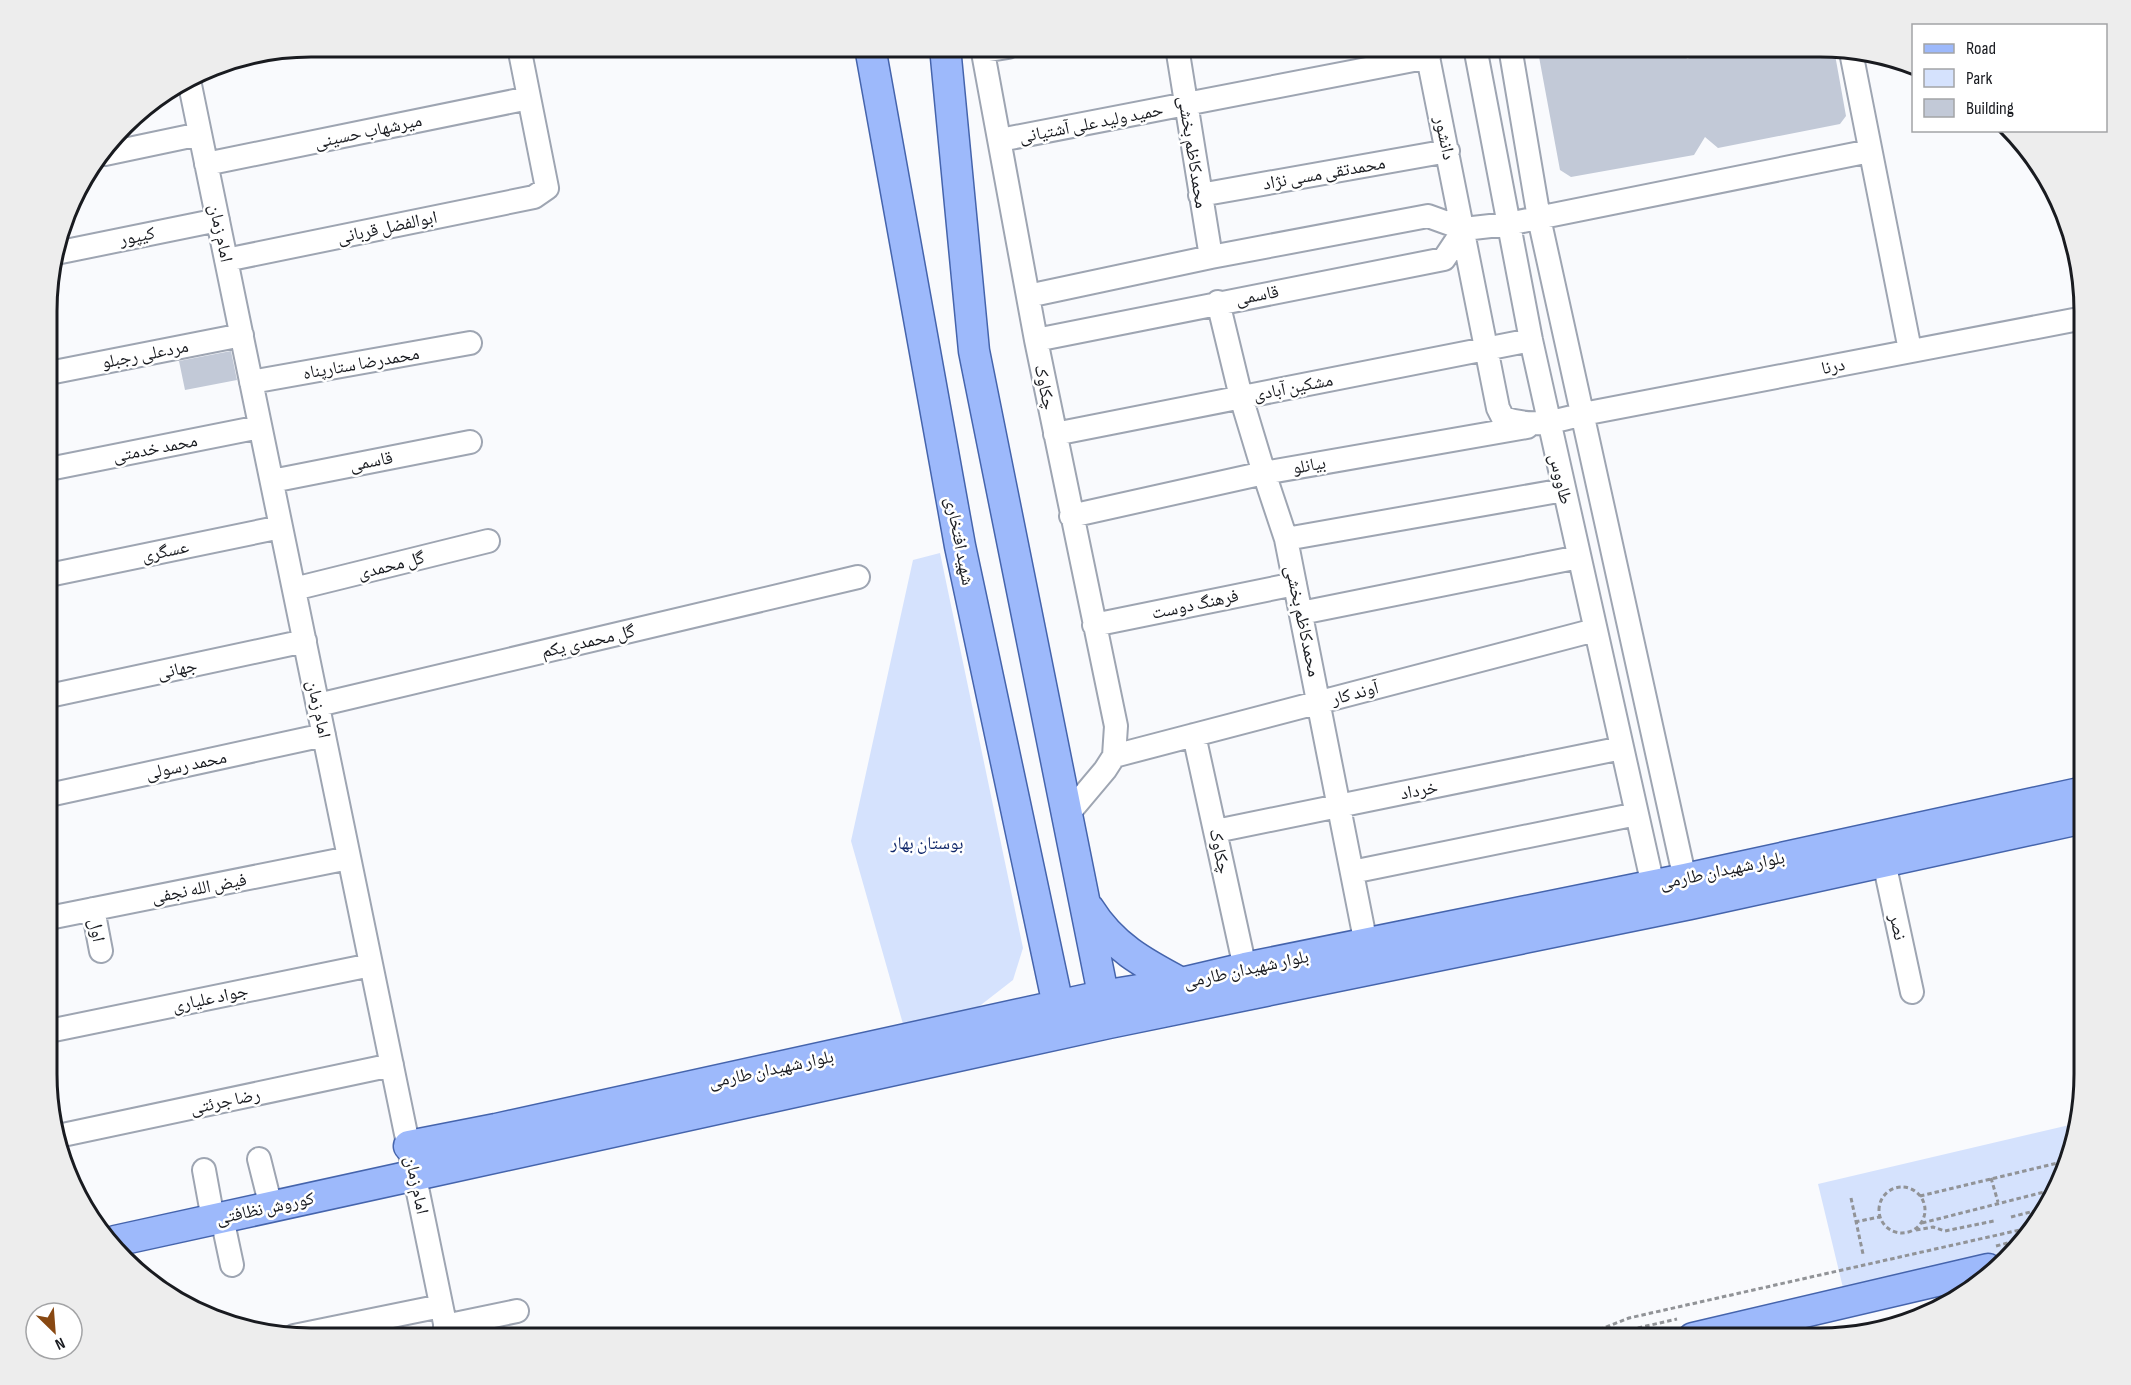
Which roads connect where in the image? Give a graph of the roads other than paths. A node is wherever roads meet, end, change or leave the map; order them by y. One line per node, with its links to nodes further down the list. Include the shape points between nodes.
1 (521, 57): 12 (street)
2 (872, 57): 91 (main road, شهید افتخاری, via 960,546)
3 (946, 57): 72 (main road, via 974,351)
4 (984, 57): 15 (street, چکاوک)
5 (1178, 57): 13 (street, محمدکاظم بخشی)
6 (1404, 57): 13 (street, حمید ولید علی آشتیانی)
7 (1428, 57): 16 (street, دانشور)
8 (1477, 57): 23 (street, طاووس)
9 (1512, 57): 21 (street, طاووس)
10 (1852, 59): 17 (street)
11 (191, 88): 14 (street, امام زمان)
12 (529, 98): 19 (street, میرشهاب حسینی); 27 (street, ابوالفضل قربانی, via 547,188 534,196)
13 (1185, 105): 15 (street, حمید ولید علی آشتیانی); 20 (street, محمدکاظم بخشی)
14 (200, 134): 18 (street); 19 (street, امام زمان)
15 (1000, 140): 28 (street, چکاوک)
16 (1448, 151): 20 (street, محمدتقی مسی نژاد); 24 (street, دانشور)
17 (1870, 151): 21 (street); 36 (street)
18 (113, 152)
19 (206, 164): 22 (street, امام زمان)
20 (1200, 195): 26 (street, محمدکاظم بخشی)
21 (1539, 218): 23 (street); 40 (street, طاووس)
22 (218, 220): 25 (street, کیپور); 27 (street, امام زمان)
23 (1508, 224): 24 (street); 33 (street, طاووس)
24 (1464, 229): 26 (street, via 1428,216); 29 (street, قاسمی, via 1444,259); 35 (street, دانشور)
25 (65, 251)
26 (1210, 257): 28 (street)
27 (226, 260): 31 (street, امام زمان)
28 (1028, 296): 32 (street, چکاوک)
29 (1218, 302): 32 (street, قاسمی); 39 (street, محمدکاظم بخشی)
30 (2074, 320): 36 (street, درنا)
31 (242, 335): 37 (street, مردعلی رجبلو); 38 (street, امام زمان)
32 (1036, 340): 43 (street, چکاوک)
33 (1531, 340): 35 (street, مشکین آبادی); 41 (street, طاووس)
34 (470, 343): 38 (street, محمدرضا ستارپناه)
35 (1486, 349): 39 (street, مشکین آبادی); 41 (street, دانشور, via 1503,418 1517,423)
36 (1910, 350): 40 (street, درنا)
37 (57, 371)
38 (251, 382): 42 (street, امام زمان)
39 (1241, 397): 43 (street, مشکین آبادی); 46 (street, محمدکاظم بخشی)
40 (1583, 414): 41 (street, درنا); 79 (street, طاووس)
41 (1549, 424): 46 (street, بیانلو); 48 (street, طاووس)
42 (260, 427): 45 (street, محمد خدمتی); 47 (street, امام زمان)
43 (1055, 434): 49 (street, چکاوک)
44 (470, 442): 47 (street, قاسمی)
45 (57, 467)
46 (1264, 473): 49 (street, بیانلو); 51 (street, محمدکاظم بخشی)
47 (272, 481): 50 (street, امام زمان)
48 (1564, 490): 51 (street); 53 (street, طاووس)
49 (1071, 516): 59 (street, چکاوک)
50 (281, 527): 54 (street, عسگری); 57 (street, امام زمان)
51 (1286, 539): 56 (street, محمدکاظم بخشی)
52 (488, 541): 57 (street, گل محمدی)
53 (1579, 557): 58 (street); 60 (street, طاووس)
54 (57, 573)
55 (858, 577): 64 (street, گل محمدی یکم)
56 (1295, 584): 58 (street, محمدکاظم بخشی); 59 (street, فرهنگ دوست)
57 (294, 589): 61 (street, امام زمان)
58 (1301, 613): 63 (street, محمدکاظم بخشی)
59 (1094, 625): 68 (street, چکاوک, via 1116,726)
60 (1595, 630): 63 (street, آوند کار); 67 (street, طاووس)
61 (304, 641): 62 (street, جهانی); 64 (street, امام زمان)
62 (57, 694)
63 (1320, 702): 66 (street, آوند کار); 71 (street, محمدکاظم بخشی)
64 (318, 705): 65 (street, امام زمان)
65 (324, 735): 69 (street, محمد رسولی); 76 (street, امام زمان)
66 (1194, 735): 68 (street, آوند کار); 75 (street, چکاوک)
67 (1622, 748): 71 (street, خرداد); 73 (street, طاووس)
68 (1114, 756): 72 (street)
69 (57, 793)
70 (2074, 794): 79 (main road, بلوار شهیدان طارمی)
71 (1339, 806): 75 (street, خرداد); 78 (street, محمدکاظم بخشی)
72 (1068, 814): 81 (main road)
73 (1637, 814): 78 (street); 80 (street, طاووس)
74 (2074, 820): 77 (main road, بلوار شهیدان طارمی)
75 (1216, 831): 87 (street, چکاوک)
76 (349, 858): 82 (street, فیض الله نجفی); 86 (street, امام زمان)
77 (1884, 862): 79 (main road, بلوار شهیدان طارمی); 89 (street, نصر)
78 (1352, 872): 84 (street, محمدکاظم بخشی)
79 (1687, 891): 80 (main road, بلوار شهیدان طارمی)
80 (1655, 897): 84 (main road, بلوار شهیدان طارمی); 90 (main road, بلوار شهیدان طارمی)
81 (1086, 904): 88 (main road, via 1099,925 1119,945); 90 (main road)
82 (93, 909): 83 (street, فیض الله نجفی); 85 (street, اول)
83 (57, 916)
84 (1366, 944): 87 (main road, بلوار شهیدان طارمی)
85 (101, 951)
86 (371, 965): 92 (street, جواد علیاری); 93 (street, امام زمان)
87 (1245, 968): 88 (main road, بلوار شهیدان طارمی)
88 (1181, 983): 90 (main road, بلوار شهیدان طارمی)
89 (1912, 992)
90 (1106, 1010): 91 (main road, بلوار شهیدان طارمی)
91 (1061, 1019): 95 (main road, بلوار شهیدان طارمی); 98 (main road, بلوار شهیدان طارمی)
92 (57, 1029)
93 (392, 1065): 94 (street, رضا جرئتی); 95 (street, امام زمان)
94 (65, 1135)
95 (408, 1146): 98 (street, امام زمان)
96 (259, 1159): 99 (street)
97 (204, 1170): 100 (street)
98 (415, 1176): 99 (main road, کوروش نظافتی); 105 (street, امام زمان)
99 (271, 1207): 100 (main road, کوروش نظافتی)
100 (218, 1218): 101 (main road, کوروش نظافتی); 102 (street)
101 (119, 1240)
102 (232, 1265)
103 (1980, 1271): 107 (main road)
104 (517, 1311): 105 (street)
105 (445, 1324): 106 (street)
106 (395, 1328)
107 (1736, 1328)

